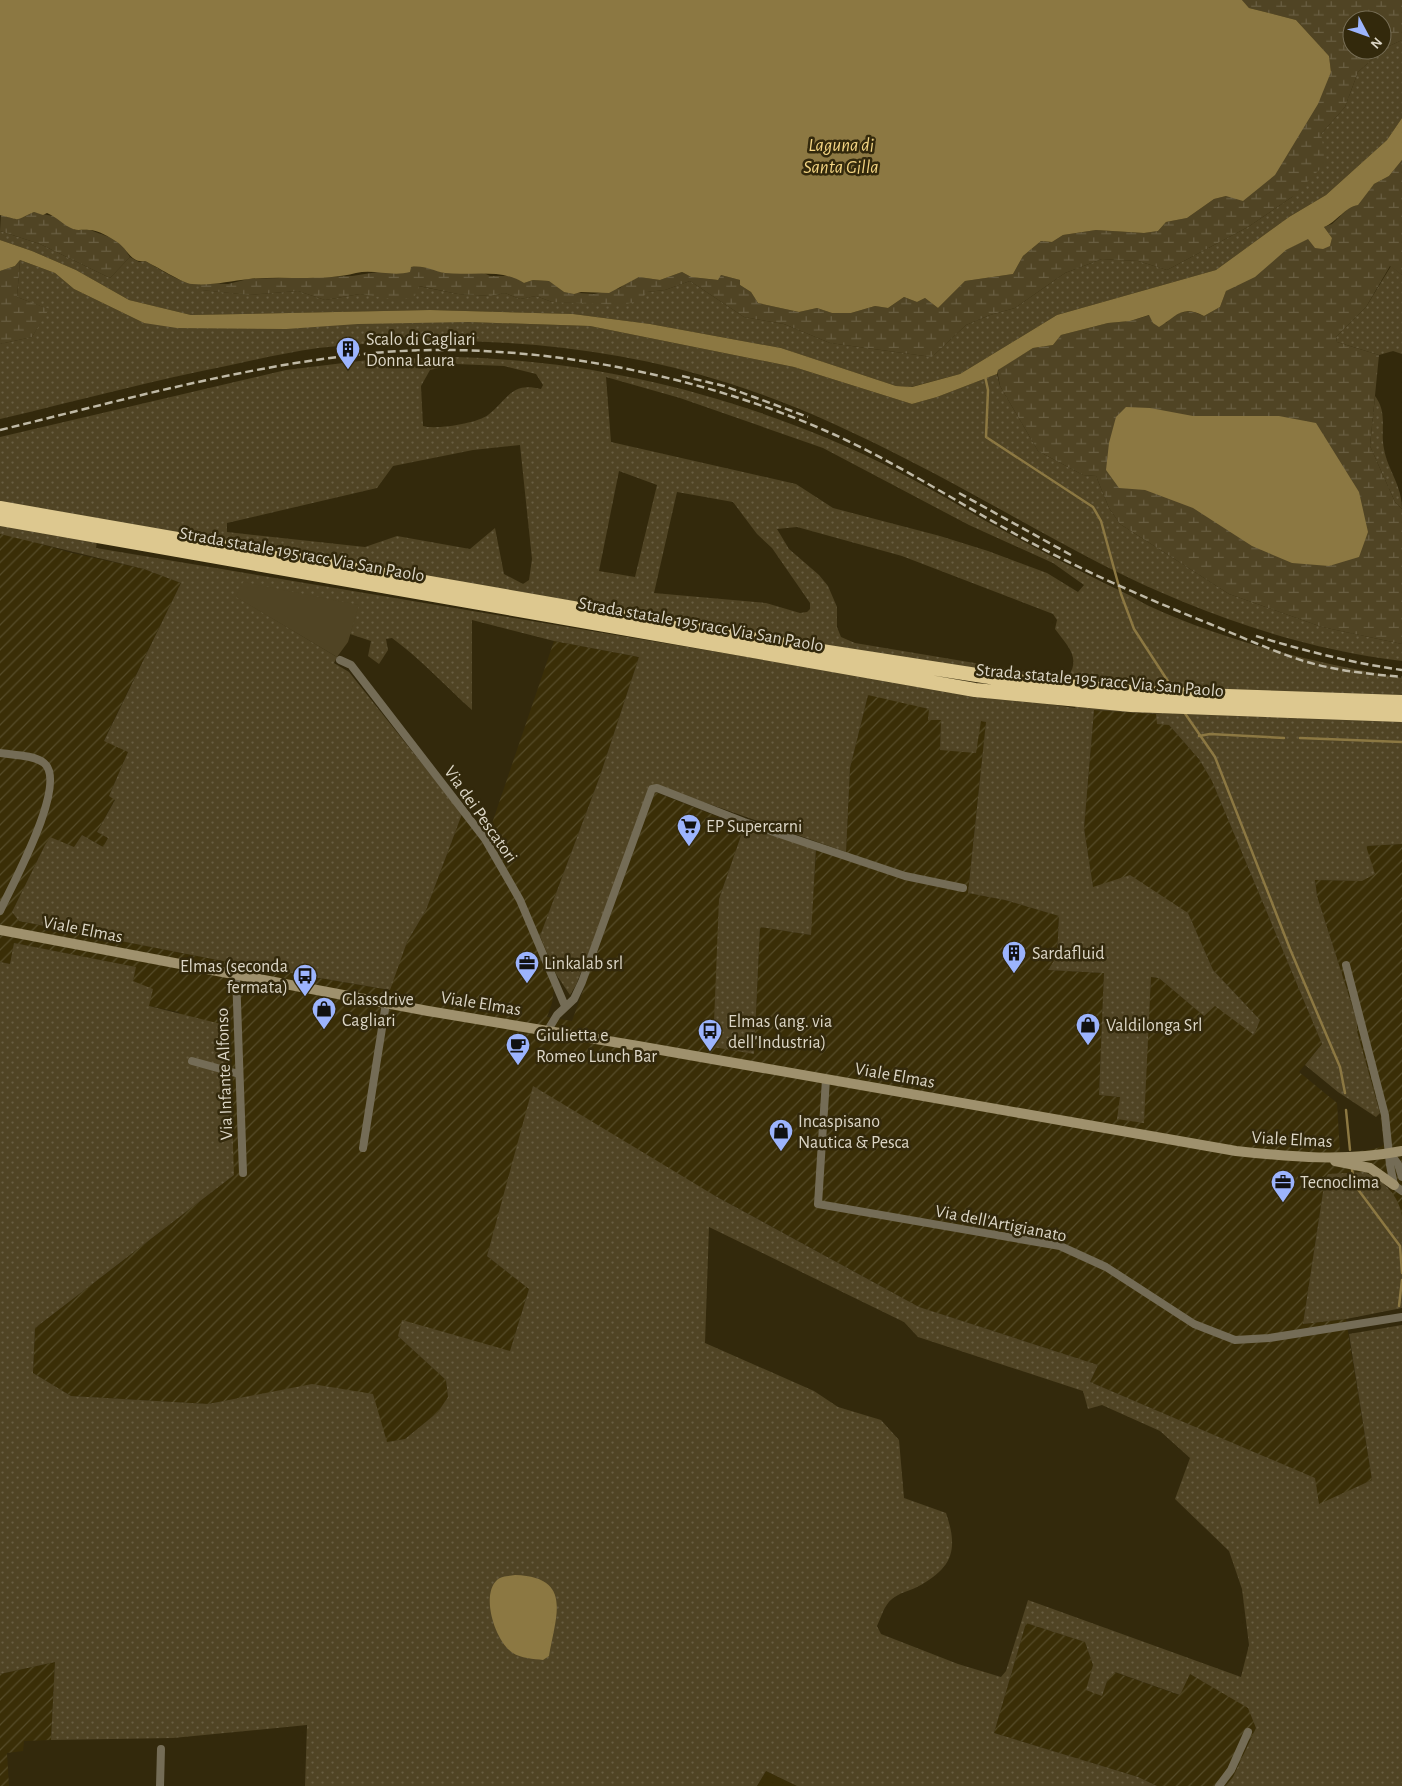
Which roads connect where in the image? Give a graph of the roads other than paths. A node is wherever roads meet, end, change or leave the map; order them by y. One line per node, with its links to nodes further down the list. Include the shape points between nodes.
1 (0, 508): 3 (highway, Strada statale 195 racc Via San Paolo)
2 (0, 519): 3 (highway, Strada statale 195 racc Via San Paolo)
3 (98, 531): 6 (highway, Strada statale 195 racc Via San Paolo, via 975,690 1141,694)
4 (340, 660): 14 (street, Via dei Pescatori, via 351,665 485,839 520,900)
5 (1402, 702): 6 (highway, Strada statale 195 racc Via San Paolo)
6 (1392, 710)
7 (0, 753): 9 (street, via 39,760 46,764 51,776 45,814)
8 (963, 888): 14 (street, via 905,876 744,822 657,788 652,789 582,982 574,1000)
9 (0, 911)
10 (0, 930): 12 (main road, Viale Elmas)
11 (1346, 965): 21 (street, via 1386,1115)
12 (236, 974): 13 (main road, Viale Elmas); 17 (street, Via Infante Alfonso)
13 (386, 1003): 15 (main road, Viale Elmas); 19 (street)
14 (565, 1006): 15 (street)
15 (548, 1030): 18 (main road, Viale Elmas)
16 (192, 1060): 17 (street)
17 (239, 1074): 23 (street, Via Infante Alfonso)
18 (826, 1079): 22 (main road, Viale Elmas, via 1187,1144 1256,1154); 25 (street, Via dell'Artigianato, via 818,1204 1060,1246 1106,1267 1194,1324 1235,1340 1269,1338)
19 (363, 1148)
20 (1402, 1151): 21 (main road, Viale Elmas)
21 (1390, 1153): 22 (main road, Viale Elmas); 24 (street, via 1390,1165)
22 (1324, 1158): 24 (main road, via 1370,1168)
23 (243, 1173)
24 (1400, 1187)
25 (1402, 1317)
26 (1248, 1732): 29 (street, via 1231,1770)
27 (161, 1749): 28 (street)
28 (160, 1786)
29 (1219, 1786)

